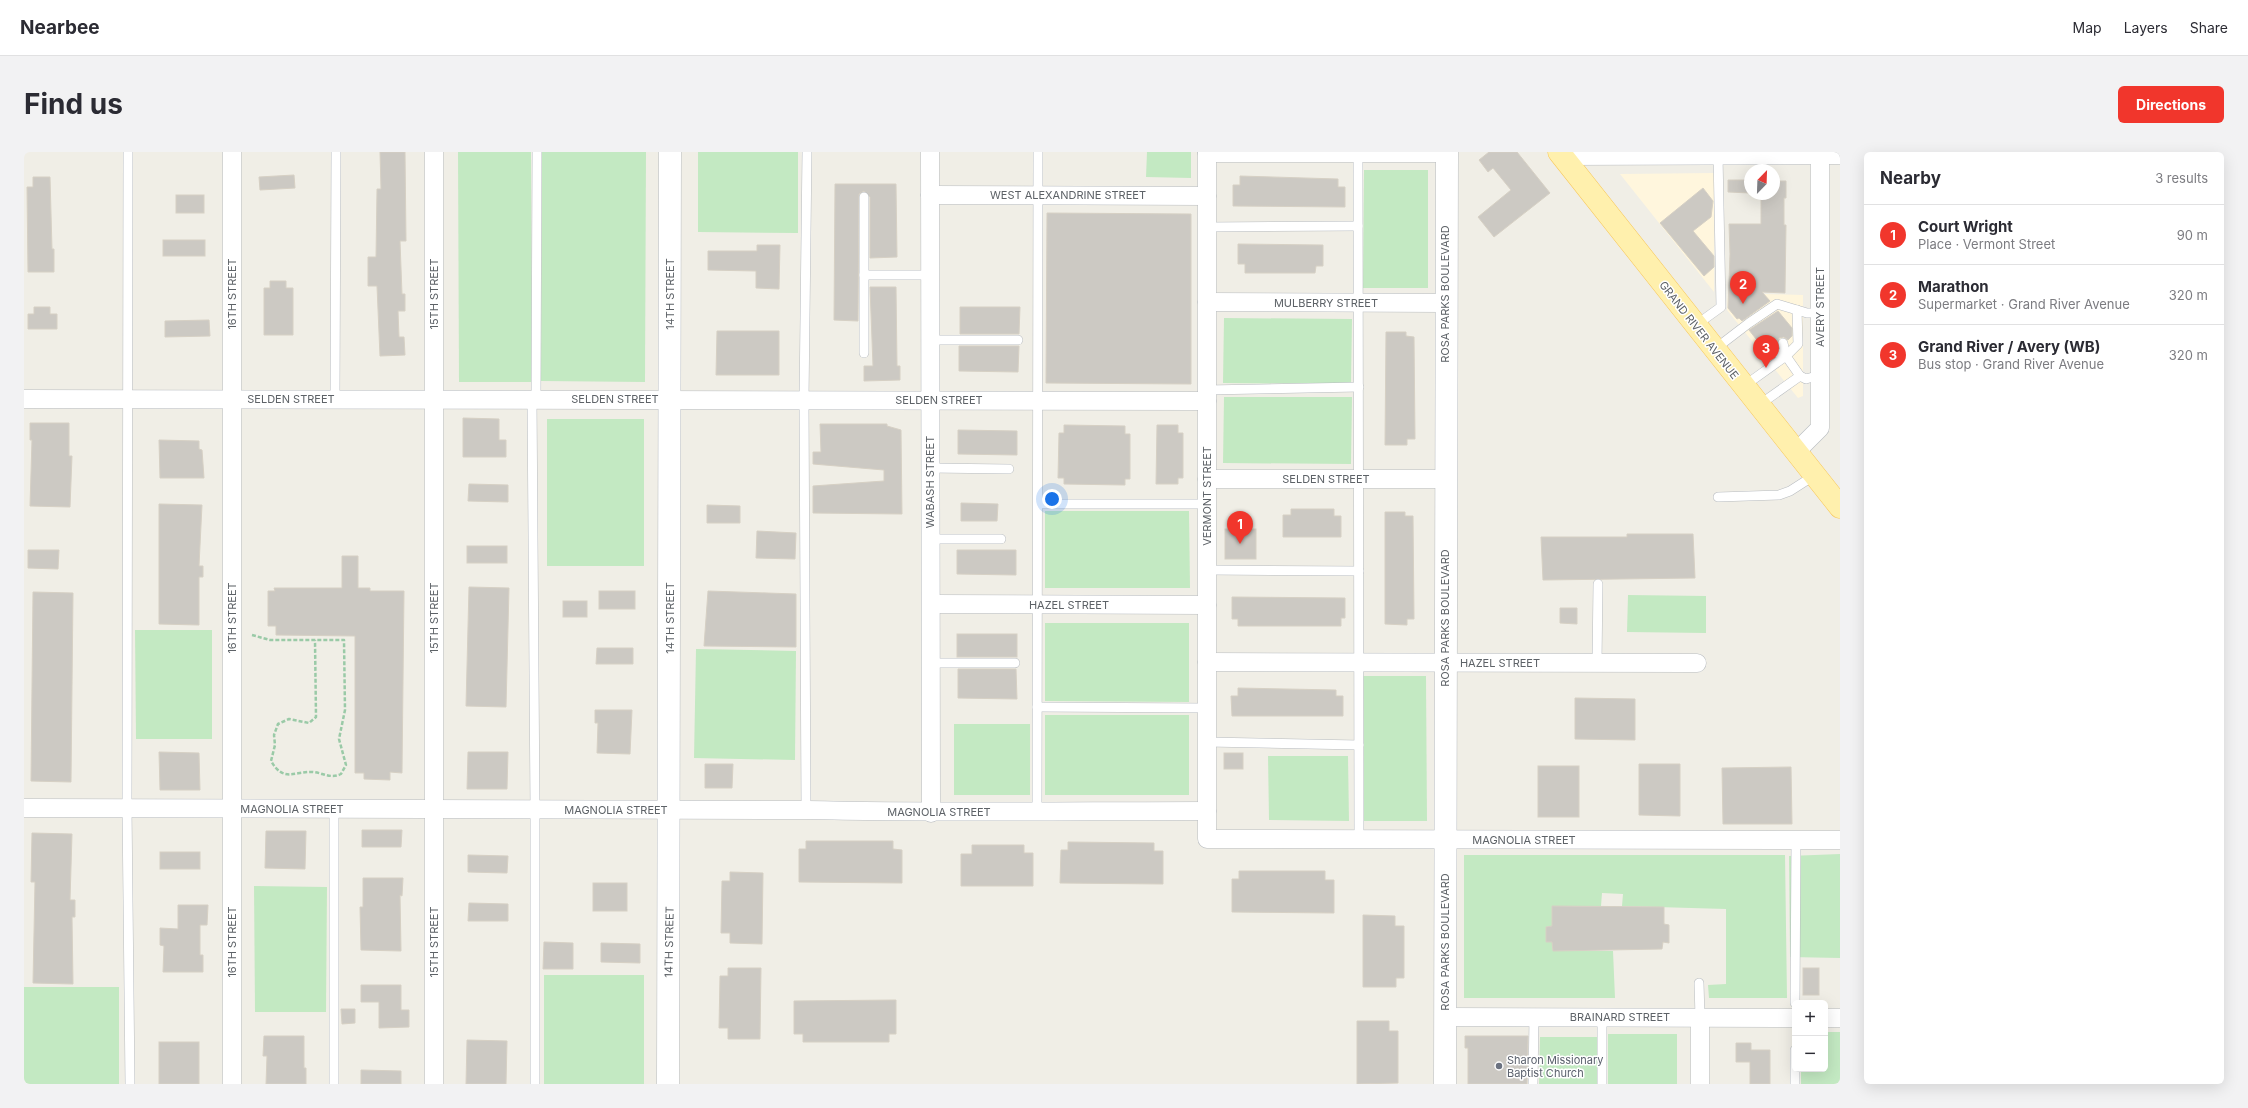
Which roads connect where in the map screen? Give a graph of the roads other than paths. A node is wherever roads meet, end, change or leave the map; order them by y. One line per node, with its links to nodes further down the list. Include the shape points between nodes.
1 (128, 152): 46 (lane)
2 (232, 152): 47 (street, 16TH STREET)
3 (336, 152): 49 (lane)
4 (434, 152): 50 (street, 15TH STREET)
5 (537, 152): 51 (lane)
6 (670, 152): 52 (street, 14TH STREET)
7 (806, 152): 53 (lane)
8 (930, 152): 18 (street, WABASH STREET)
9 (1038, 152): 19 (lane)
10 (1207, 152): 12 (street); 20 (street, VERMONT STREET)
11 (1446, 152): 12 (street); 28 (street, ROSA PARKS BOULEVARD)
12 (1369, 153): 22 (lane)
13 (1561, 154): 14 (street); 32 (main road, GRAND RIVER AVENUE)
14 (1698, 154): 16 (street)
15 (1820, 154): 16 (street); 17 (street); 30 (street, AVERY STREET)
16 (1718, 155): 32 (lane, via 1721,307)
17 (1840, 155)
18 (930, 195): 19 (street, WEST ALEXANDRINE STREET); 25 (street, WABASH STREET)
19 (1038, 195): 20 (street, WEST ALEXANDRINE STREET); 55 (lane)
20 (1207, 196): 23 (street, VERMONT STREET)
21 (864, 197): 24 (lane)
22 (1358, 226): 23 (lane); 27 (lane)
23 (1207, 227): 26 (street, VERMONT STREET)
24 (864, 275): 25 (lane); 39 (lane)
25 (930, 275): 34 (street, WABASH STREET)
26 (1207, 302): 27 (street, MULBERRY STREET); 45 (street, VERMONT STREET)
27 (1359, 303): 28 (street, MULBERRY STREET); 44 (lane)
28 (1445, 303): 63 (street, ROSA PARKS BOULEVARD)
29 (1797, 310): 30 (lane); 31 (lane, via 1777,304 1764,318); 40 (lane, via 1798,344)
30 (1820, 313): 41 (street, AVERY STREET)
31 (1749, 322): 33 (lane); 37 (lane)
32 (1696, 325): 37 (main road, GRAND RIVER AVENUE)
33 (1756, 330)
34 (930, 340): 35 (lane); 54 (street, WABASH STREET)
35 (1018, 340)
36 (1783, 343): 40 (lane)
37 (1715, 349): 43 (main road, GRAND RIVER AVENUE)
38 (1773, 352): 40 (lane)
39 (864, 353)
40 (1786, 356): 42 (lane); 43 (lane)
41 (1820, 375): 42 (lane, via 1806,379); 57 (street, AVERY STREET, via 1820,428)
42 (1800, 376): 56 (lane)
43 (1744, 386): 56 (main road, GRAND RIVER AVENUE)
44 (1359, 387): 45 (lane); 62 (lane)
45 (1207, 395): 55 (street, SELDEN STREET); 61 (street, VERMONT STREET)
46 (128, 398): 47 (street, SELDEN STREET); 48 (street, SELDEN STREET); 88 (lane)
47 (232, 398): 49 (street, SELDEN STREET); 89 (street, 16TH STREET)
48 (24, 399)
49 (336, 399): 50 (street, SELDEN STREET)
50 (434, 399): 51 (street, SELDEN STREET); 91 (street, 15TH STREET)
51 (534, 399): 52 (street, SELDEN STREET); 92 (lane)
52 (670, 399): 53 (street, SELDEN STREET); 93 (street, 14TH STREET)
53 (804, 400): 54 (street, SELDEN STREET); 94 (lane)
54 (930, 400): 55 (street, SELDEN STREET); 58 (street, WABASH STREET)
55 (1038, 400): 65 (lane)
56 (1759, 405): 57 (main road, GRAND RIVER AVENUE)
57 (1796, 452): 60 (main road, GRAND RIVER AVENUE)
58 (930, 468): 59 (lane); 68 (street, WABASH STREET)
59 (1009, 469)
60 (1815, 475): 64 (lane, via 1779,495); 67 (main road, GRAND RIVER AVENUE)
61 (1207, 479): 62 (street, SELDEN STREET); 66 (street, VERMONT STREET)
62 (1359, 479): 63 (street, SELDEN STREET); 71 (lane)
63 (1445, 479): 80 (street, ROSA PARKS BOULEVARD)
64 (1718, 497)
65 (1038, 504): 66 (lane); 74 (lane)
66 (1207, 504): 70 (street, VERMONT STREET)
67 (1840, 507)
68 (930, 539): 69 (lane); 73 (street, WABASH STREET)
69 (1001, 539)
70 (1207, 570): 71 (lane); 75 (street, VERMONT STREET)
71 (1359, 571): 79 (lane)
72 (1598, 584): 81 (lane)
73 (932, 604): 74 (street, HAZEL STREET); 77 (street, WABASH STREET)
74 (1038, 605): 75 (street, HAZEL STREET); 83 (lane)
75 (1207, 605): 76 (street, VERMONT STREET)
76 (1207, 662): 79 (street, HAZEL STREET); 84 (street, VERMONT STREET)
77 (930, 663): 78 (lane); 97 (street, WABASH STREET)
78 (1015, 663)
79 (1359, 663): 80 (street, HAZEL STREET); 86 (lane)
80 (1445, 663): 81 (street, HAZEL STREET); 100 (street, ROSA PARKS BOULEVARD)
81 (1597, 663): 82 (street, HAZEL STREET)
82 (1697, 664)
83 (1037, 707): 84 (lane); 95 (lane)
84 (1207, 708): 85 (street, VERMONT STREET)
85 (1207, 742): 86 (lane); 96 (street, VERMONT STREET)
86 (1359, 746): 99 (lane)
87 (24, 808): 88 (street, MAGNOLIA STREET)
88 (127, 808): 89 (street, MAGNOLIA STREET); 113 (lane)
89 (232, 809): 90 (street, MAGNOLIA STREET); 114 (street, 16TH STREET)
90 (334, 809): 91 (street, MAGNOLIA STREET); 115 (lane)
91 (434, 809): 92 (street, MAGNOLIA STREET); 116 (street, 15TH STREET)
92 (535, 810): 93 (street, MAGNOLIA STREET); 117 (lane)
93 (670, 810): 94 (street, MAGNOLIA STREET); 118 (street, 14TH STREET)
94 (806, 810): 97 (street, MAGNOLIA STREET)
95 (1037, 811): 96 (street, MAGNOLIA STREET); 97 (street, MAGNOLIA STREET)
96 (1207, 811): 98 (street, VERMONT STREET)
97 (931, 813)
98 (1207, 840): 99 (street, MAGNOLIA STREET)
99 (1359, 840): 100 (street, MAGNOLIA STREET)
100 (1445, 840): 102 (street, MAGNOLIA STREET); 105 (street, ROSA PARKS BOULEVARD)
101 (1840, 840): 102 (street, MAGNOLIA STREET)
102 (1796, 841): 104 (lane)
103 (1699, 983): 108 (lane)
104 (1795, 1000)
105 (1445, 1017): 106 (street, BRAINARD STREET); 119 (street, ROSA PARKS BOULEVARD)
106 (1534, 1017): 107 (street, BRAINARD STREET); 120 (lane)
107 (1602, 1017): 108 (street, BRAINARD STREET); 121 (lane)
108 (1700, 1017): 109 (street, BRAINARD STREET); 122 (street)
109 (1792, 1018)
110 (1828, 1018): 111 (street)
111 (1840, 1018)
112 (1795, 1072): 123 (lane)
113 (130, 1084)
114 (232, 1084)
115 (334, 1084)
116 (434, 1084)
117 (535, 1084)
118 (668, 1084)
119 (1445, 1084)
120 (1533, 1084)
121 (1602, 1084)
122 (1700, 1084)
123 (1795, 1084)

